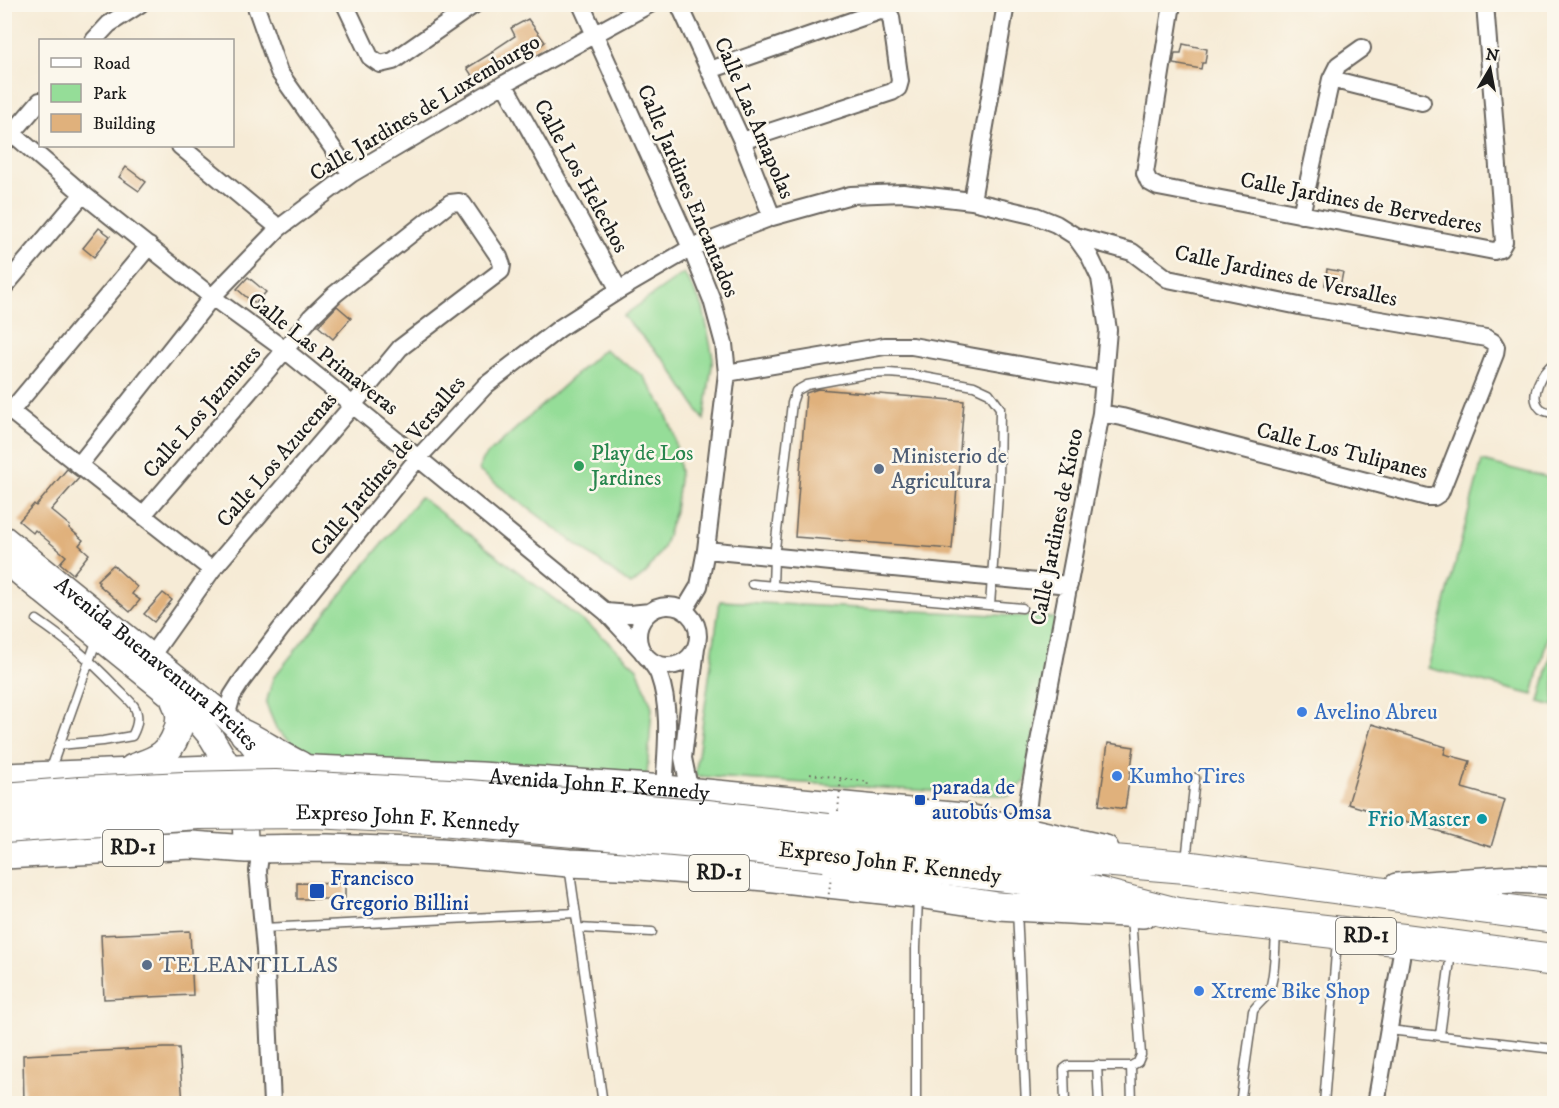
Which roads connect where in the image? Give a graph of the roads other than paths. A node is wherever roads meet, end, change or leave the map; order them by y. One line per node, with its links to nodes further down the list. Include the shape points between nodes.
1 (140, 4): 12 (street, via 109,24)
2 (255, 4): 22 (street, via 279,72)
3 (345, 4): 4 (street, via 370,57 380,64 393,61)
4 (475, 4)
5 (581, 4): 11 (street, Calle Jardines Encantados)
6 (650, 4): 11 (street, Calle Jardines de Luxemburgo)
7 (679, 4): 14 (street, Calle Las Amapolas)
8 (1006, 4): 24 (street)
9 (1172, 4): 26 (street, Calle Jardines de Bervederes, via 1145,173 1149,182 1158,187)
10 (1485, 4): 26 (street, Calle Jardines de Bervederes, via 1504,242 1500,249 1494,251)
11 (596, 35): 16 (street, Calle Jardines de Luxemburgo); 31 (street, Calle Jardines Encantados)
12 (95, 39)
13 (1362, 48): 15 (street, via 1338,65)
14 (710, 70): 20 (street, Calle Las Amapolas); 20 (street, via 880,11 891,17 898,88)
15 (1331, 79): 18 (street); 26 (street)
16 (504, 84): 22 (street, Calle Jardines de Luxemburgo); 33 (street, Calle Los Helechos)
17 (39, 102): 19 (street)
18 (1422, 102)
19 (8, 138): 23 (street, Calle Las Primaveras)
20 (742, 141): 27 (street, Calle Las Amapolas)
21 (181, 147): 28 (street)
22 (351, 174): 28 (street, Calle Jardines de Luxemburgo)
23 (83, 194): 30 (street, Calle Las Primaveras); 32 (street)
24 (972, 201): 27 (street, Calle Jardines de Versalles, via 903,193 852,195); 29 (street, Calle Jardines de Versalles, via 1036,216)
25 (459, 202): 36 (street, Calle Los Jazmines, via 450,203 335,294); 40 (street, Calle Los Azucenas, via 499,257 501,271 400,348)
26 (1301, 214)
27 (772, 217): 31 (street, Calle Jardines de Versalles)
28 (279, 228): 34 (street, Calle Jardines de Luxemburgo)
29 (1075, 236): 35 (street, Calle Jardines de Versalles, via 1132,252 1168,279); 39 (street, Calle Jardines de Kioto, via 1100,278 1108,330)
30 (149, 246): 34 (street, Calle Las Primaveras); 41 (street)
31 (691, 248): 33 (street, Calle Jardines de Versalles); 38 (street, Calle Jardines Encantados, via 712,300)
32 (4, 287)
33 (620, 290): 44 (street, Calle Jardines de Versalles, via 560,328 486,385)
34 (212, 297): 36 (street, Calle Las Primaveras); 45 (street, Calle Jardines de Luxemburgo)
35 (1486, 338): 42 (street, Calle Los Tulipanes, via 1496,347 1495,354 1440,493 1434,497)
36 (285, 350): 40 (street, Calle Las Primaveras); 46 (street, Calle Los Jazmines)
37 (1554, 363): 43 (lane, via 1544,372 1536,396 1543,411)
38 (727, 373): 39 (street, via 885,346 912,346); 48 (street, Calle Jardines Encantados)
39 (1104, 380): 42 (street, Calle Jardines de Kioto)
40 (353, 405): 44 (street, Calle Las Primaveras); 51 (street, Calle Los Azucenas)
41 (8, 408): 45 (street)
42 (1101, 413): 54 (street, Calle Jardines de Kioto)
43 (1554, 414)
44 (418, 458): 59 (street, Calle Las Primaveras); 68 (street, Calle Jardines de Versalles, via 241,682 232,696)
45 (78, 465): 46 (street)
46 (143, 515): 51 (street)
47 (4, 538): 65 (main road, Avenida Buenaventura Freites)
48 (706, 550): 49 (street); 58 (street, Calle Jardines Encantados, via 699,586)
49 (774, 557): 52 (street); 52 (lane, via 796,391 807,385 867,374 913,375 974,386 989,393 1000,408); 55 (lane)
50 (4, 560): 62 (main road, Avenida Buenaventura Freites)
51 (212, 570): 65 (street, Calle Los Azucenas)
52 (993, 578): 54 (street); 56 (lane)
53 (752, 584): 55 (lane)
54 (1069, 585): 81 (street, Calle Jardines de Kioto)
55 (773, 586): 56 (lane)
56 (990, 605): 57 (lane)
57 (1022, 608)
58 (684, 611): 60 (street, via 666,606); 63 (street, via 695,624)
59 (606, 612): 60 (street); 64 (street, Calle Las Primaveras)
60 (650, 612): 64 (street, via 639,626 639,643)
61 (37, 620): 66 (lane)
62 (98, 636): 66 (lane); 67 (main road, Avenida Buenaventura Freites)
63 (697, 641): 64 (street, via 694,651 678,664 657,664); 78 (street)
64 (645, 655): 78 (street, Calle Las Primaveras, via 659,673)
65 (151, 656): 68 (main road, Avenida Buenaventura Freites)
66 (90, 660): 69 (lane); 69 (lane, via 134,706 137,727 132,736)
67 (174, 698): 71 (main road, Avenida Buenaventura Freites, via 211,737); 74 (main road, via 179,725 169,747 150,762)
68 (235, 726): 70 (main road, Avenida Buenaventura Freites, via 257,750); 72 (main road, via 282,756)
69 (59, 745): 75 (lane)
70 (265, 767): 71 (main road, Avenida John F. Kennedy / RD-1); 72 (main road, Avenida John F. Kennedy / RD-1); 86 (main road, Avenida Buenaventura Freites, via 271,793)
71 (230, 769): 73 (main road, Avenida John F. Kennedy / RD-1); 86 (main road, Avenida Buenaventura Freites, via 243,790)
72 (314, 769): 78 (main road, Avenida John F. Kennedy / RD-1, via 481,776); 84 (main road, via 288,789 285,809 294,829)
73 (188, 770): 74 (main road, Avenida John F. Kennedy / RD-1); 83 (main road, via 205,784 215,806 210,832)
74 (124, 772): 75 (main road, Avenida John F. Kennedy / RD-1)
75 (48, 775): 76 (main road, Avenida John F. Kennedy / RD-1)
76 (4, 777)
77 (1195, 778): 88 (lane)
78 (677, 791): 81 (main road, Avenida John F. Kennedy / RD-1, via 963,817)
79 (4, 799): 82 (highway, Expreso John F. Kennedy / RD-1, bridge, via 275,786 707,816)
80 (4, 827): 82 (highway, Expreso John F. Kennedy / RD-1, bridge, via 198,813 315,812 430,818 740,846)
81 (1025, 831): 88 (main road, Avenida John F. Kennedy / RD-1)
82 (826, 842): 88 (highway, Expreso John F. Kennedy / RD-1); 97 (highway, Expreso John F. Kennedy / RD-1, via 1049,881)
83 (192, 846): 85 (main road, RD-1); 86 (main road, RD-1)
84 (327, 848): 86 (main road, RD-1); 87 (main road, RD-1, via 441,852)
85 (4, 855)
86 (255, 856): 100 (street)
87 (569, 863): 91 (main road, RD-1, via 765,877); 95 (lane)
88 (1186, 867): 90 (highway, Expreso John F. Kennedy / RD-1)
89 (1554, 881): 90 (main road, RD-1, via 1512,879)
90 (1358, 890): 94 (highway, RD-1)
91 (918, 894): 93 (main road, RD-1); 114 (lane)
92 (1554, 899): 94 (highway)
93 (1017, 907): 96 (main road, RD-1); 115 (lane)
94 (1500, 908): 98 (highway, RD-1)
95 (576, 913): 100 (lane); 101 (lane)
96 (1131, 914): 97 (main road, RD-1); 111 (lane, via 1141,1055)
97 (1177, 914): 99 (highway, Expreso John F. Kennedy / RD-1)
98 (1554, 917)
99 (1277, 926): 103 (highway, Expreso John F. Kennedy / RD-1); 119 (lane, via 1272,982 1253,1011)
100 (263, 928): 112 (street)
101 (578, 928): 102 (lane); 113 (lane)
102 (652, 932)
103 (1338, 933): 104 (highway, Expreso John F. Kennedy / RD-1); 120 (lane)
104 (1404, 940): 105 (highway, Expreso John F. Kennedy / RD-1); 107 (street)
105 (1451, 946): 106 (highway, Expreso John F. Kennedy / RD-1); 108 (lane)
106 (1554, 960)
107 (1389, 1030): 108 (lane); 121 (street)
108 (1440, 1035): 109 (lane)
109 (1554, 1049)
110 (1097, 1065): 111 (lane); 116 (lane, via 1064,1069); 117 (lane)
111 (1131, 1066): 118 (lane)
112 (272, 1104)
113 (603, 1104)
114 (916, 1104)
115 (1026, 1104)
116 (1065, 1104)
117 (1099, 1104)
118 (1132, 1104)
119 (1240, 1104)
120 (1324, 1104)
121 (1376, 1104)

